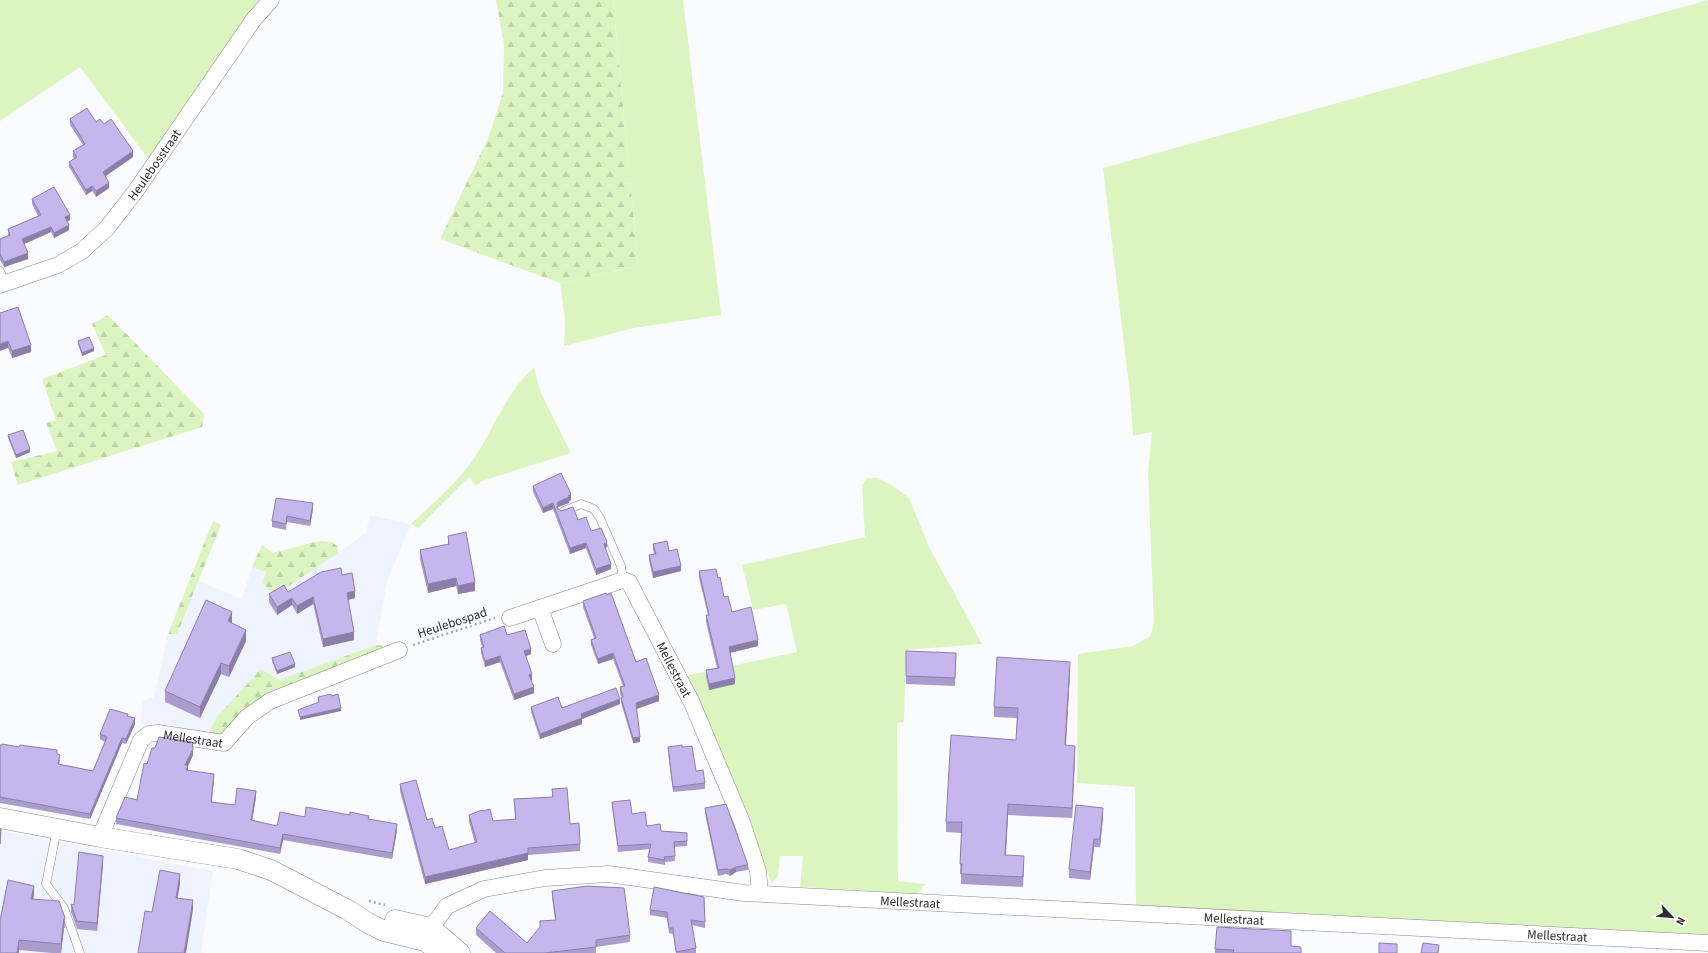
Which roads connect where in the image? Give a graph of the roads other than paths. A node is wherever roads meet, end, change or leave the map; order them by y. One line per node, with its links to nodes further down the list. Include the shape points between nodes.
1 (271, 0): 2 (street, Heulebosstraat, via 254,19 139,186 107,228 82,251 58,265)
2 (2, 280)
3 (562, 511): 4 (lane, via 581,504 594,509 621,566)
4 (623, 580): 5 (street); 12 (street, Mellestraat, via 629,582 692,703 742,822 758,871)
5 (540, 608): 6 (street); 7 (street)
6 (510, 618)
7 (553, 644)
8 (398, 650): 11 (street, Mellestraat, via 270,701 247,717 224,742 149,734 141,740)
9 (0, 818): 10 (street)
10 (57, 829): 11 (street); 15 (lane, via 46,884 64,908)
11 (100, 837): 13 (street, via 238,859 271,870 348,910)
12 (760, 893): 13 (street, Mellestraat, via 608,874 545,878 484,889 447,906); 14 (street, Mellestraat)
13 (428, 934): 16 (street); 17 (street)
14 (1708, 943)
15 (80, 953)
16 (442, 953)
17 (460, 953)

